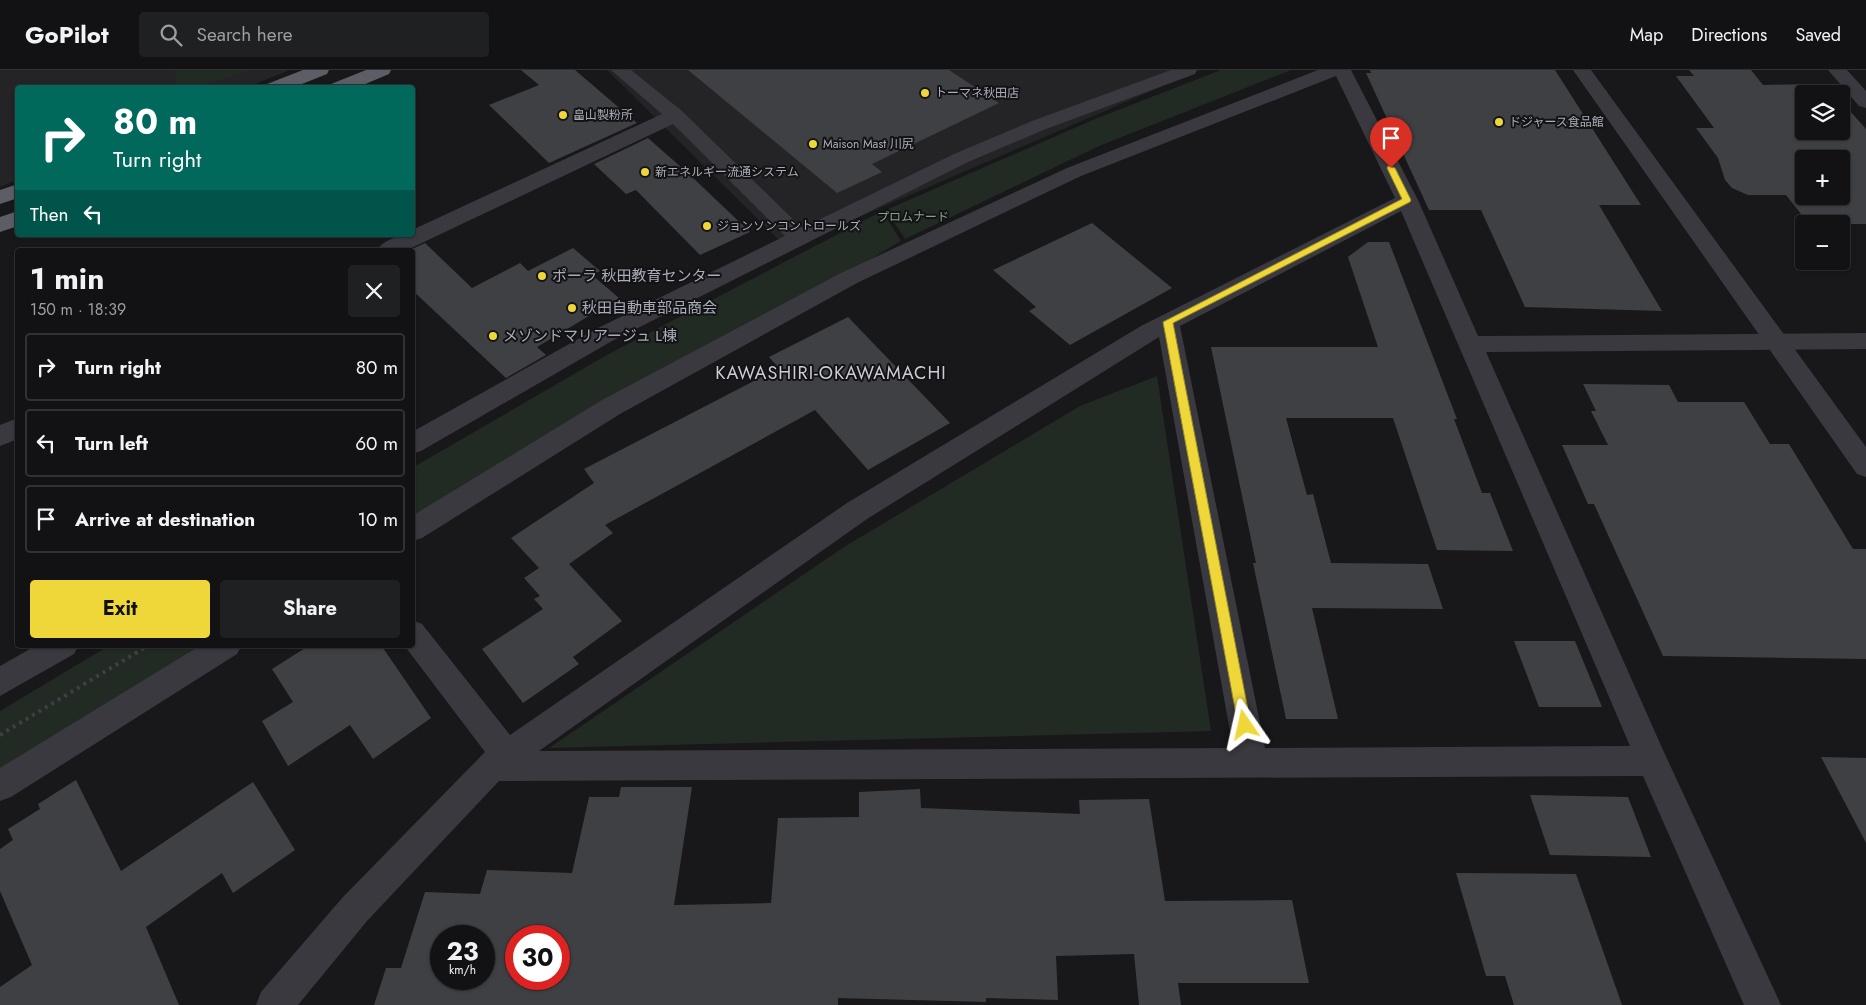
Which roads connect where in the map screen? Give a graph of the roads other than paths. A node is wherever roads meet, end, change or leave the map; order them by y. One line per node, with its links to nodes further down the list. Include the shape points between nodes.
1 (320, 70): 9 (highway)
2 (382, 70): 10 (highway)
3 (620, 70): 12 (street)
4 (1188, 70): 18 (street, via 1039,125 961,158)
5 (1335, 70): 28 (street, via 1074,172 849,278 611,407)
6 (1342, 70): 15 (street)
7 (1582, 70): 21 (street)
8 (1837, 70): 11 (street)
9 (282, 85)
10 (345, 85)
11 (1866, 102)
12 (675, 115): 18 (street); 19 (street)
13 (15, 191): 14 (highway)
14 (0, 197)
15 (1407, 200): 20 (street); 23 (street)
16 (15, 219): 17 (highway)
17 (0, 226)
18 (799, 238): 26 (street, via 604,335)
19 (392, 248)
20 (1168, 322): 33 (street, via 857,511); 35 (street)
21 (1776, 341): 22 (street); 23 (street); 27 (street)
22 (1866, 341)
23 (1472, 344): 34 (street)
24 (15, 428): 25 (street)
25 (0, 436)
26 (415, 442)
27 (1866, 467)
28 (415, 528)
29 (415, 637): 33 (street)
30 (59, 648): 32 (street)
31 (222, 648): 36 (street)
32 (0, 682)
33 (500, 761): 35 (street); 37 (street, via 355,909)
34 (1652, 761): 35 (street); 38 (street)
35 (1252, 763)
36 (0, 786)
37 (274, 1005)
38 (1763, 1005)

